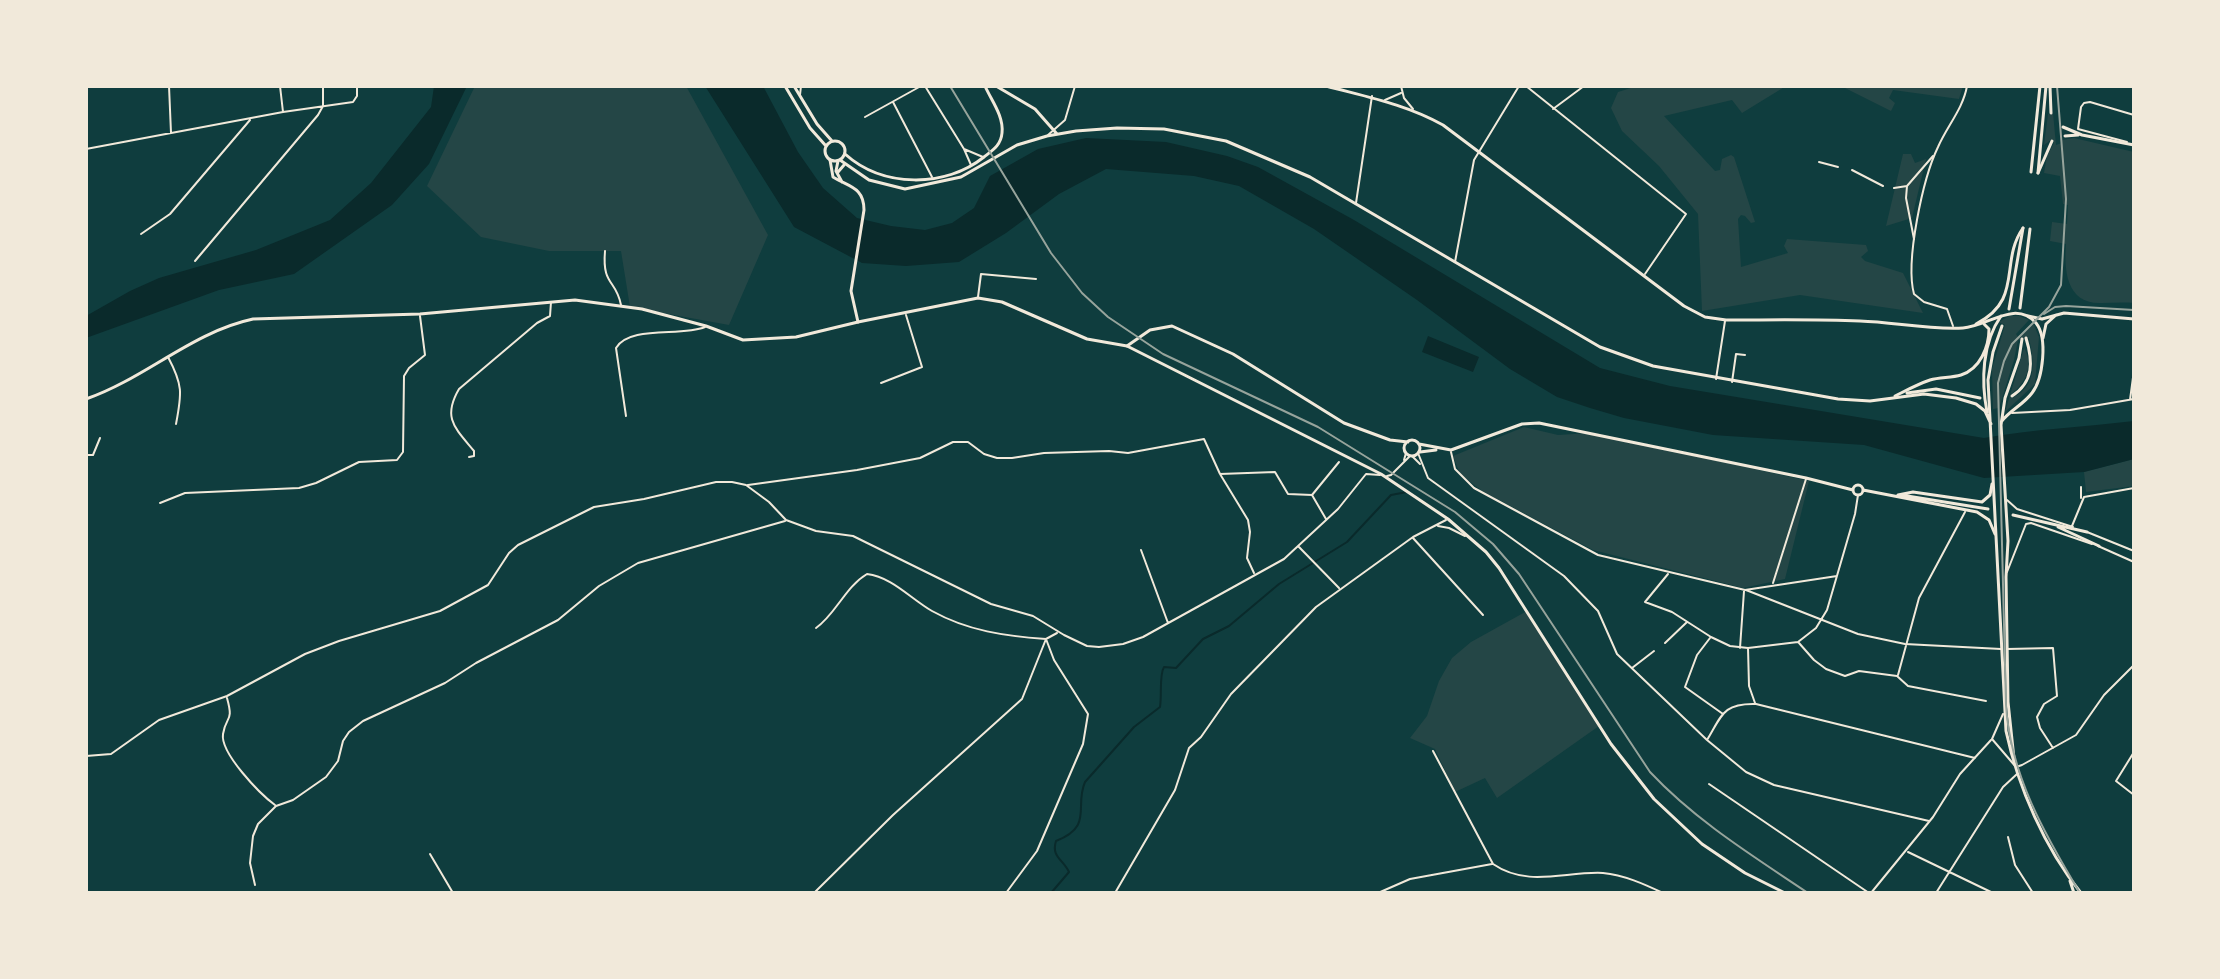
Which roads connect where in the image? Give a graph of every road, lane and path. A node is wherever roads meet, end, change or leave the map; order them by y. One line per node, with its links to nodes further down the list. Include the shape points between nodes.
1 (169, 86): 37 (street)
2 (280, 86): 30 (street)
3 (323, 86): 27 (street)
4 (357, 86): 27 (street, via 356,100)
5 (785, 86): 43 (main road)
6 (794, 86): 23 (main road)
7 (801, 86): 23 (street)
8 (923, 86): 26 (street); 45 (street)
9 (985, 86): 49 (main road, via 1003,131 998,146)
10 (996, 86): 36 (main road, via 1030,105)
11 (1075, 86): 36 (street, via 1067,116)
12 (1326, 86): 21 (main road)
13 (1356, 86): 21 (street)
14 (1401, 86): 22 (street)
15 (1519, 86): 46 (street)
16 (1526, 86): 29 (street)
17 (1584, 86): 29 (street)
18 (1967, 86): 48 (street)
19 (2039, 86): 57 (main road)
20 (2048, 86): 31 (main road); 41 (main road, via 2038,173)
21 (1355, 92): 24 (main road)
22 (1402, 92): 25 (street); 28 (street)
23 (800, 96): 40 (main road)
24 (1372, 96): 25 (main road); 64 (street)
25 (1385, 100): 28 (main road)
26 (893, 102): 33 (street); 59 (street)
27 (323, 106): 30 (street); 69 (street)
28 (1413, 109): 46 (main road)
29 (1553, 110): 71 (street, via 1686,214)
30 (283, 112): 34 (street)
31 (2051, 113)
32 (2134, 115): 42 (street, via 2084,103 2077,124 2081,131)
33 (865, 117)
34 (252, 118): 37 (street); 66 (street, via 170,214)
35 (2063, 127): 38 (main road)
36 (1056, 132): 53 (main road, via 997,155 961,177 905,189 879,184); 64 (main road, via 1117,128 1204,135 1251,149)
37 (172, 134): 44 (street)
38 (2082, 135): 39 (main road); 42 (main road)
39 (2065, 136)
40 (832, 141): 43 (main road); 47 (main road, via 844,145)
41 (2052, 141)
42 (2132, 145)
43 (826, 146): 50 (main road)
44 (86, 149)
45 (964, 149): 49 (street); 54 (street)
46 (1480, 151): 70 (street); 71 (main road)
47 (845, 154): 51 (main road); 59 (main road, via 869,171 892,178)
48 (1934, 155): 62 (street); 67 (street)
49 (984, 157): 54 (main road)
50 (830, 160): 51 (main road); 60 (main road, via 833,177)
51 (839, 160): 53 (main road); 58 (main road)
52 (1819, 162): 55 (street)
53 (844, 165): 58 (main road)
54 (972, 167): 59 (main road)
55 (1838, 167)
56 (1852, 170): 61 (street)
57 (2031, 172)
58 (838, 176): 60 (main road)
59 (933, 178)
60 (842, 182): 86 (main road, via 861,193 864,210 851,291)
61 (1883, 186)
62 (1907, 186): 63 (street); 67 (street)
63 (1894, 188)
64 (1355, 204): 70 (main road)
65 (2030, 229): 76 (main road)
66 (141, 234)
67 (1914, 241): 85 (street, via 1913,291 1924,302 1947,309)
68 (605, 251): 75 (street, via 605,275)
69 (195, 261)
70 (1455, 262): 100 (main road, via 1606,350 1639,363)
71 (1645, 275): 84 (main road, via 1694,312)
72 (1036, 279): 73 (street, via 981,274)
73 (978, 298): 78 (main road); 94 (main road, via 1002,302 1087,339)
74 (551, 302): 75 (main road); 80 (main road); 123 (street, via 550,316 470,379 453,399 451,419 474,451)
75 (621, 305): 88 (main road)
76 (2020, 308)
77 (2009, 309): 90 (main road, via 2023,228 2003,302)
78 (906, 313): 86 (main road); 102 (street, via 922,367)
79 (2064, 313): 81 (main road, via 2042,319); 83 (main road); 93 (main road, via 2048,321)
80 (420, 314): 96 (main road, via 253,319); 140 (street, via 425,355 404,376 403,452 397,460 359,462 299,488 185,493)
81 (2026, 315): 82 (main road); 93 (main road, via 2038,326)
82 (2001, 316): 87 (main road); 99 (main road, via 1988,346)
83 (2134, 319)
84 (1726, 320): 91 (main road, via 1860,321); 100 (street)
85 (1949, 320): 91 (street); 92 (street)
86 (858, 322): 88 (main road, via 761,340 736,338)
87 (1984, 324): 90 (main road); 97 (main road, via 1989,334)
88 (706, 326): 110 (street, via 630,337 618,344)
89 (2002, 326): 113 (main road, via 1989,367)
90 (1969, 328): 92 (main road)
91 (1939, 329): 92 (main road)
92 (1956, 329)
93 (2042, 342): 109 (main road, via 2036,389)
94 (1127, 346): 115 (main road, via 1150,330 1172,326 1233,354 1344,423); 144 (main road, via 1344,453)
95 (1745, 355): 101 (street, via 1736,354)
96 (168, 357): 106 (main road); 112 (street, via 182,392)
97 (1973, 369): 99 (main road); 103 (main road, via 1926,381)
98 (2134, 370): 107 (street)
99 (1983, 378): 108 (main road)
100 (1716, 379): 101 (main road)
101 (1732, 382): 103 (main road, via 1852,401)
102 (881, 383)
103 (1895, 396): 105 (main road, via 1936,389); 108 (main road, via 1949,396 1976,404)
104 (2012, 396): 111 (main road, via 2030,375 2024,339)
105 (1980, 398)
106 (86, 399)
107 (2132, 400): 109 (street)
108 (1987, 415): 113 (main road)
109 (2006, 415): 111 (main road)
110 (626, 416)
111 (2001, 422): 138 (main road)
112 (176, 424)
113 (1991, 424): 129 (main road)
114 (100, 438): 121 (street, via 93,455)
115 (1390, 440): 116 (main road); 122 (main road)
116 (1408, 442): 117 (main road); 122 (main road)
117 (1419, 444): 118 (main road); 120 (main road)
118 (1440, 449): 119 (main road); 120 (main road)
119 (1451, 450): 128 (main road, via 1522,424 1539,423); 161 (street, via 1455,469 1482,493 1589,552)
120 (1418, 453): 122 (main road); 126 (street)
121 (86, 454): 124 (street)
122 (1408, 454): 126 (street); 146 (street, via 1391,475 1366,474)
123 (469, 457)
124 (86, 459)
125 (1339, 462): 135 (street)
126 (1421, 464): 184 (street, via 1428,478 1583,594)
127 (1220, 474): 130 (street, via 1204,439 1128,453 1057,452 1012,458 953,442 920,458); 135 (street, via 1277,472 1288,494); 162 (street, via 1248,520 1247,558)
128 (1806, 478): 133 (main road); 165 (street)
129 (1994, 480): 137 (main road, via 1982,502 1913,492); 151 (main road)
130 (746, 485): 145 (street); 186 (street, via 716,482 594,507 518,545 488,585 440,611 305,654)
131 (2081, 487): 139 (street)
132 (2134, 488): 139 (street)
133 (1853, 490): 134 (main road); 136 (main road)
134 (1863, 490): 136 (main road); 137 (main road)
135 (1312, 495): 146 (street)
136 (1858, 495): 163 (street)
137 (1897, 495): 141 (main road); 142 (main road)
138 (2005, 495): 148 (street, via 2013,508); 164 (main road)
139 (2081, 500): 148 (street)
140 (160, 503)
141 (1988, 509)
142 (1966, 510): 151 (main road, via 1986,517); 178 (street, via 1919,598)
143 (2013, 515): 147 (main road)
144 (1448, 519): 149 (street); 153 (main road)
145 (786, 520): 173 (street, via 853,536); 202 (street, via 638,563 558,620 363,721 343,741 338,761 326,777)
146 (1326, 520): 154 (street)
147 (2055, 526): 150 (main road); 155 (main road)
148 (2070, 526): 150 (street)
149 (1432, 527): 152 (street); 153 (street)
150 (2087, 532): 156 (street)
151 (1995, 534): 181 (main road)
152 (1413, 537): 166 (street); 168 (street)
153 (1468, 537): 219 (main road, via 1499,568 1611,744 1654,799 1702,844)
154 (1298, 546): 162 (street); 166 (street)
155 (2099, 546): 159 (street); 164 (street, via 2026,524)
156 (2125, 547): 158 (street); 159 (street)
157 (1141, 550): 171 (street)
158 (2132, 550): 159 (street)
159 (2124, 558): 160 (street)
160 (2134, 562)
161 (1669, 573): 167 (street); 170 (street, via 1645,602)
162 (1255, 574): 171 (street)
163 (1837, 576): 165 (street); 169 (street)
164 (2006, 577): 181 (main road)
165 (1773, 584): 167 (street)
166 (1340, 589): 215 (street, via 1231,694 1189,748 1175,790)
167 (1745, 590): 169 (street); 179 (street)
168 (1483, 615)
169 (1822, 619): 176 (street); 178 (street)
170 (1688, 621): 174 (street); 177 (street)
171 (1168, 624): 173 (street, via 1123,644 1099,647)
172 (816, 628): 175 (street, via 867,574 960,624 994,635)
173 (1059, 632): 175 (street)
174 (1711, 637): 179 (street); 190 (street, via 1697,655 1685,687)
175 (1046, 639): 213 (street, via 1022,699); 214 (street, via 1088,714 1088,726 1037,851)
176 (1798, 642): 180 (street); 185 (street, via 1814,660 1845,676 1859,671)
177 (1665, 643)
178 (1905, 644): 181 (street); 185 (street)
179 (1740, 648): 180 (street)
180 (1748, 648): 188 (street, via 1750,694)
181 (2004, 649): 189 (main road); 193 (street, via 2053,648 2057,696 2037,717); 198 (main road)
182 (1654, 651): 184 (street)
183 (2134, 665): 193 (street, via 2076,735)
184 (1631, 669): 192 (street)
185 (1897, 676): 187 (street, via 1908,686)
186 (227, 696): 196 (street, via 147,726 111,754); 202 (street, via 231,718 223,732 224,746)
187 (1986, 701)
188 (1756, 704): 190 (street, via 1733,705); 197 (street)
189 (2005, 710): 191 (street); 198 (main road)
190 (1723, 714): 192 (street)
191 (1992, 739): 197 (street); 199 (street)
192 (1707, 740): 203 (street, via 1746,772 1774,785)
193 (2054, 750): 199 (street)
194 (1433, 751): 207 (street)
195 (2134, 752): 201 (street, via 2116,781)
196 (86, 756)
197 (1975, 758): 203 (street)
198 (2014, 759): 199 (main road)
199 (2016, 768): 208 (street); 209 (main road)
200 (1709, 784): 220 (street)
201 (2134, 795)
202 (276, 806): 210 (street, via 253,836 250,863)
203 (1929, 821): 205 (street)
204 (2008, 837): 223 (street, via 2015,865)
205 (1906, 851): 208 (street); 220 (street)
206 (430, 854): 212 (street)
207 (1493, 864): 211 (street, via 1539,879 1603,873); 216 (street, via 1410,879)
208 (1950, 872): 221 (street); 222 (street)
209 (2070, 881): 224 (main road); 225 (main road)
210 (255, 885)
211 (1648, 886): 217 (street); 218 (street)
212 (453, 893)
213 (814, 893)
214 (1006, 893)
215 (1115, 893)
216 (1378, 893)
217 (1644, 893)
218 (1663, 893)
219 (1785, 893)
220 (1870, 893)
221 (1936, 893)
222 (1993, 893)
223 (2033, 893)
224 (2074, 893)
225 (2081, 893)

